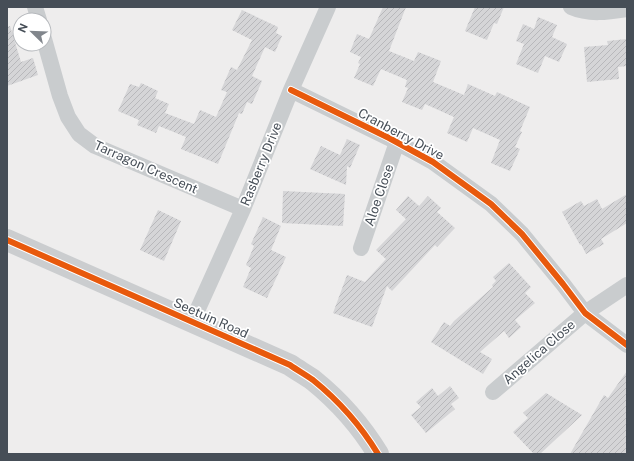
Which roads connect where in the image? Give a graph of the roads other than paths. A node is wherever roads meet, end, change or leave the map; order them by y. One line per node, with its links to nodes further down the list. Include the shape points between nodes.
1 (328, 7): 5 (street, Rasberry Drive)
2 (571, 7): 3 (street, via 590,12)
3 (627, 9)
4 (48, 52): 7 (street, Tarragon Crescent, via 68,117 79,134 95,146)
5 (291, 90): 6 (street, Cranberry Drive); 7 (street, Rasberry Drive)
6 (397, 142): 9 (street, Aloe Close); 11 (street, Cranberry Drive, via 434,162 491,204 522,234)
7 (243, 209): 12 (street, Rasberry Drive)
8 (7, 240): 12 (street, Seetuin Road)
9 (361, 248)
10 (627, 285): 11 (street, Angelica Close)
11 (584, 312): 13 (street, Cranberry Drive); 14 (street, Angelica Close)
12 (192, 322): 15 (street, Seetuin Road, via 290,365 312,380 361,427)
13 (627, 345)
14 (493, 392)
15 (378, 454)

